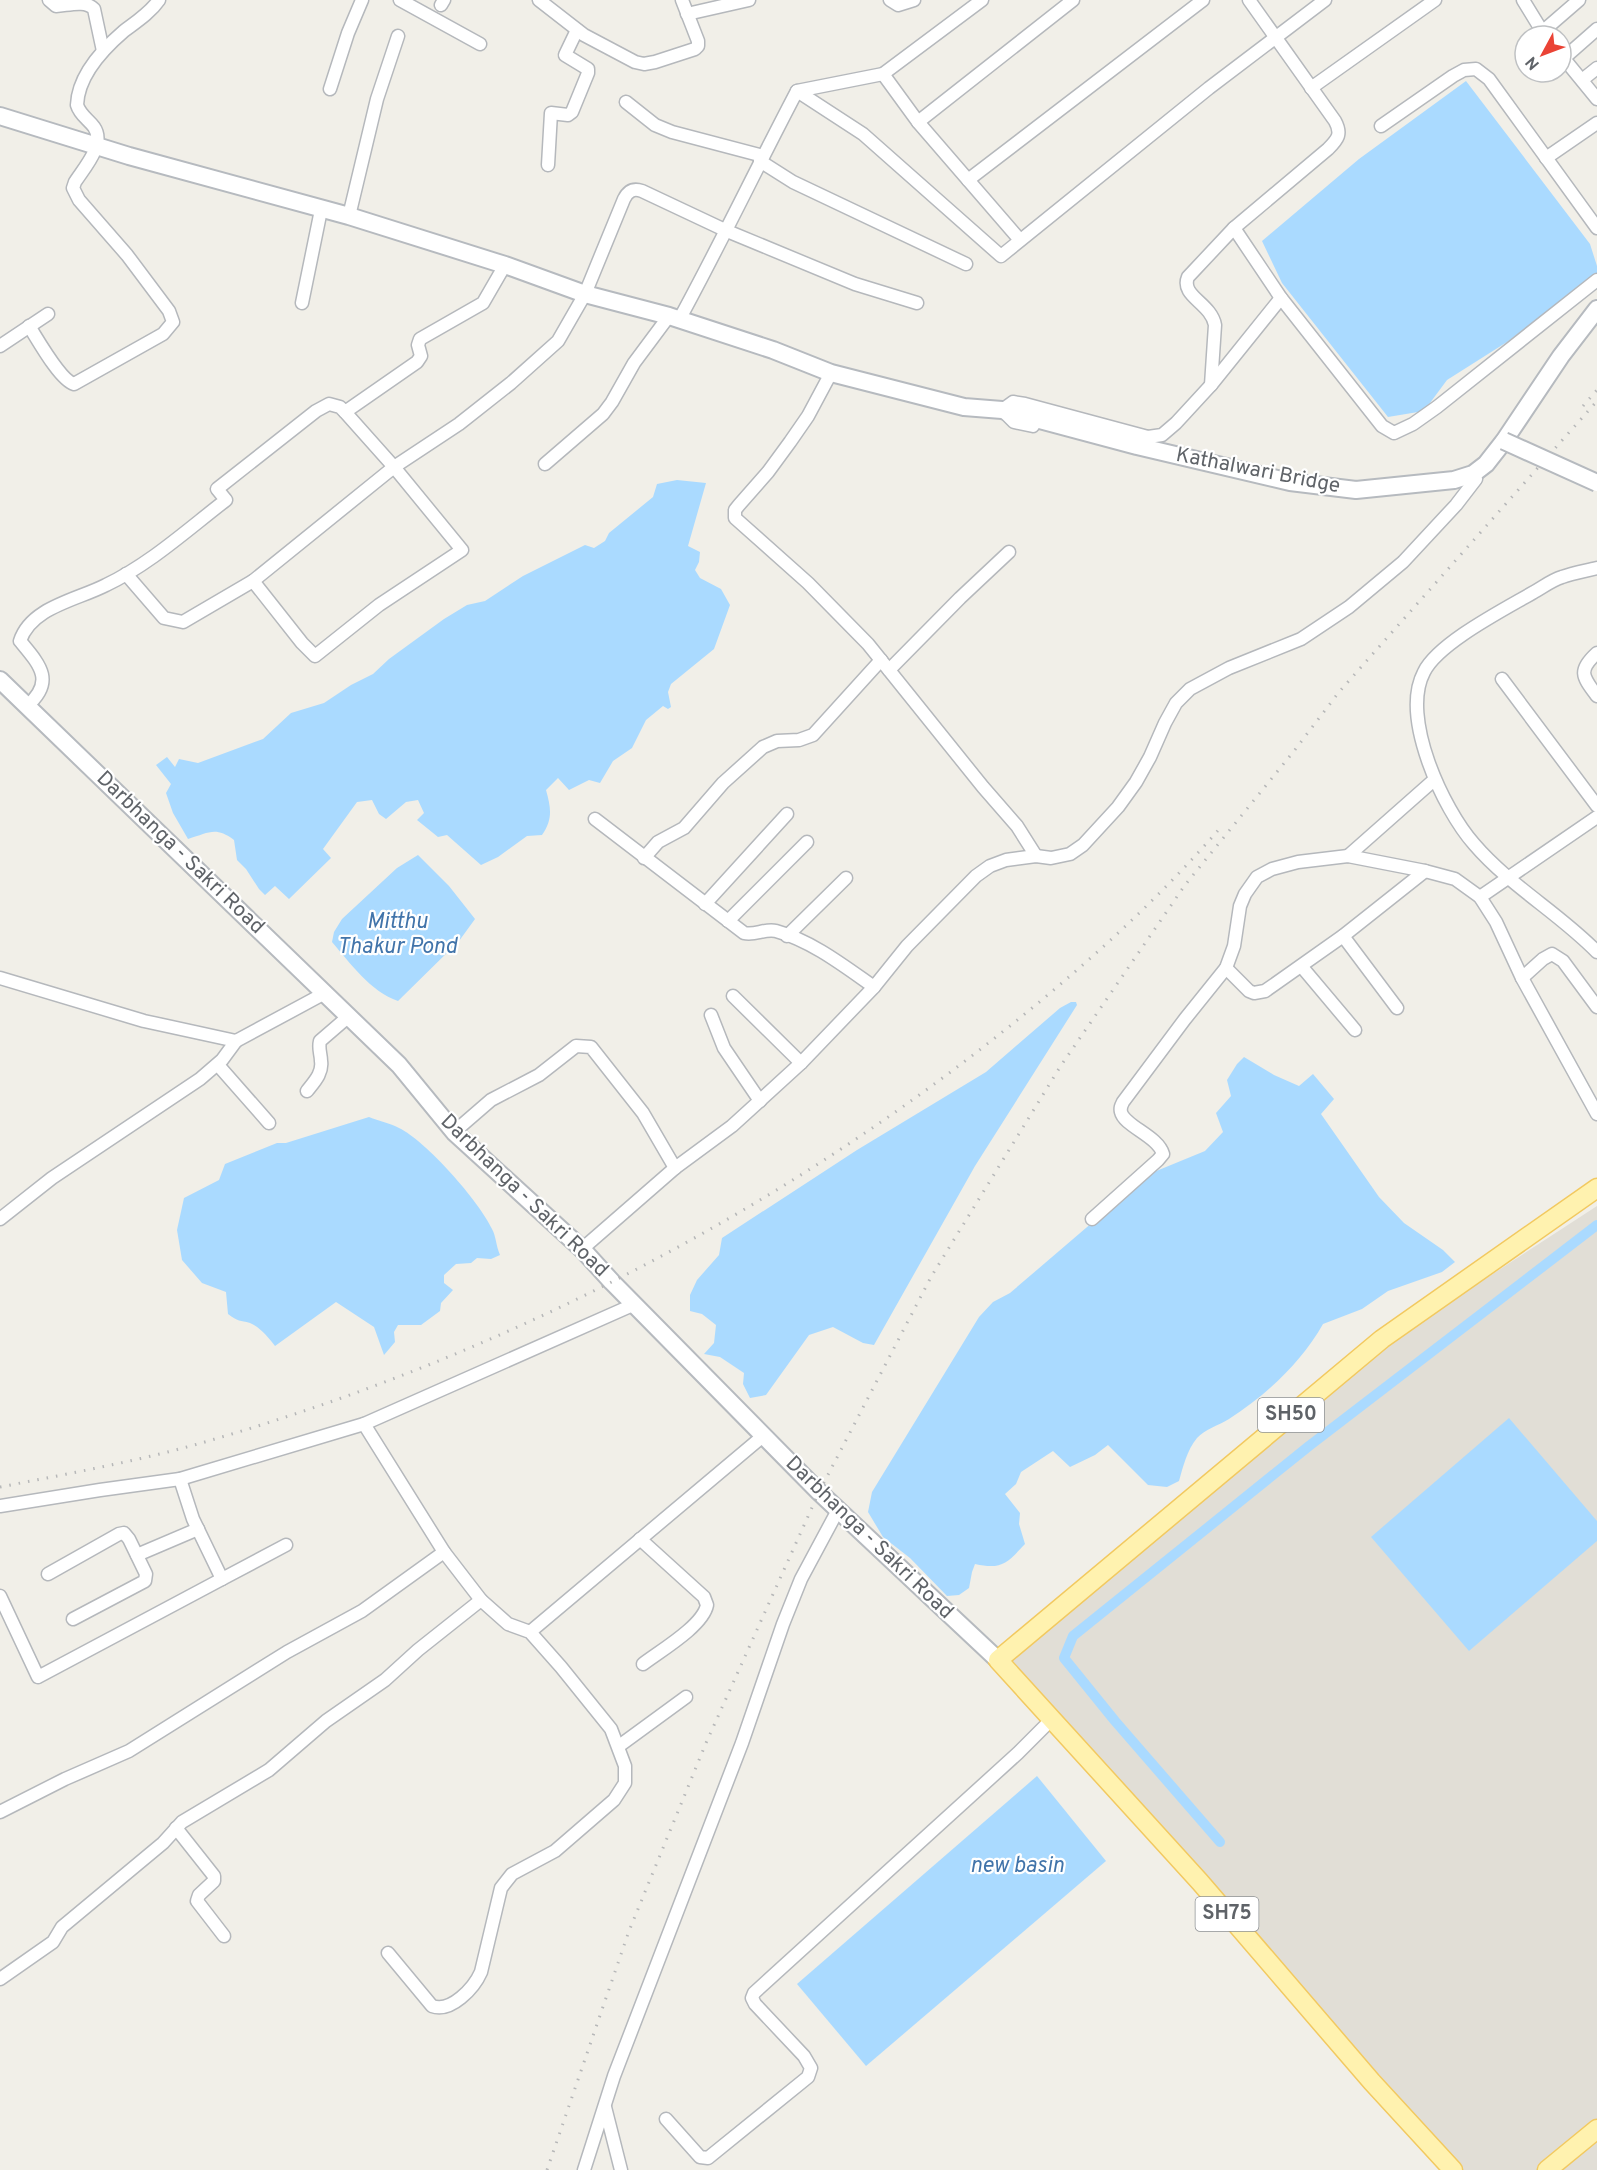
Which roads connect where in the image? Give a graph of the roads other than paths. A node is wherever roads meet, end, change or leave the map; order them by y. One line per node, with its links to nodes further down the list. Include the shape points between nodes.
1 (49, 0): 27 (street, via 56,6 88,1 94,9)
2 (159, 0): 27 (street)
3 (362, 0): 33 (street)
4 (400, 0): 25 (street)
5 (539, 0): 22 (street)
6 (682, 0): 18 (street)
7 (749, 0): 18 (street)
8 (890, 0): 9 (street, via 898,5)
9 (914, 0)
10 (982, 0): 30 (street)
11 (1073, 0): 38 (street)
12 (1203, 0): 45 (street)
13 (1249, 0): 24 (street)
14 (1325, 0): 24 (street)
15 (1435, 0): 32 (street)
16 (1523, 0): 19 (street)
17 (1579, 0): 20 (street)
18 (687, 14): 22 (street, via 697,48 644,64)
19 (1537, 24)
20 (1554, 24)
21 (1597, 29): 26 (street)
22 (577, 30): 44 (street, via 565,55 588,69 588,73 572,112 551,113)
23 (398, 36): 47 (street, via 377,99)
24 (1276, 39): 32 (street); 51 (street)
25 (480, 44)
26 (1573, 49)
27 (103, 51): 41 (street, via 86,77 77,105 97,132)
28 (1597, 68): 31 (street)
29 (1573, 69): 31 (street)
30 (883, 74): 34 (street); 38 (street)
31 (1582, 80): 35 (street)
32 (1311, 88): 48 (street, via 1335,121 1338,138)
33 (330, 89)
34 (797, 91): 43 (street); 51 (street, via 863,134 1001,256)
35 (1597, 99)
36 (626, 102): 43 (street, via 672,132)
37 (0, 116): 41 (main road, Kathalwari Bridge)
38 (918, 122): 45 (street)
39 (1597, 123): 42 (street)
40 (1381, 126): 42 (street, via 1453,76 1476,69 1489,79)
41 (97, 146): 46 (main road, Kathalwari Bridge); 62 (street, via 75,182 74,192 127,255 173,322 163,334 74,384 63,376)
42 (1546, 158): 49 (street)
43 (761, 159): 50 (street); 52 (street, via 793,182)
44 (548, 165)
45 (968, 180): 51 (street)
46 (321, 210): 47 (main road, Kathalwari Bridge); 57 (street)
47 (349, 216): 53 (main road, Kathalwari Bridge)
48 (1234, 228): 56 (street); 65 (street, via 1186,282 1189,292 1209,310 1215,325)
49 (1597, 228)
50 (727, 231): 55 (street, via 642,191 629,191); 58 (street, via 855,284); 61 (street)
51 (1020, 240)
52 (966, 264)
53 (504, 266): 55 (main road, Kathalwari Bridge); 67 (street, via 483,303 423,337 418,342 422,356 419,360)
54 (1597, 280): 56 (street, via 1437,407 1394,433 1382,426)
55 (585, 294): 61 (main road, Kathalwari Bridge); 70 (street, via 558,341 512,384)
56 (1281, 298): 65 (street)
57 (302, 303)
58 (917, 303)
59 (1597, 309): 68 (main road, Kathalwari Bridge)
60 (48, 314): 62 (street)
61 (674, 318): 64 (main road, Kathalwari Bridge); 69 (street, via 634,363 603,414)
62 (29, 326): 63 (street)
63 (0, 346)
64 (831, 373): 66 (main road, Kathalwari Bridge, via 964,407); 77 (street, via 808,416 735,510 735,518 808,583)
65 (1211, 386): 66 (street, via 1167,432 1156,437 1025,404 1012,402)
66 (1002, 410): 68 (main road, Kathalwari Bridge, via 1290,482 1356,490 1465,477 1486,464); 88 (street, via 1014,422 1269,486 1349,497 1425,491 1476,479 1402,562 1349,607 1301,639 1190,688 1176,703 1136,782 1095,832 1070,854)
67 (345, 412): 70 (street); 74 (street, via 329,404 316,411 217,489 226,500)
68 (1504, 441): 71 (main road, bridge)
69 (545, 464)
70 (394, 467): 75 (street); 75 (street, via 462,550 379,605 315,656)
71 (1597, 483)
72 (1009, 552): 77 (street)
73 (1597, 568): 82 (street, via 1551,582 1461,637 1430,661 1418,687 1417,712)
74 (126, 574): 75 (street, via 164,618 183,622); 81 (street, via 39,615 23,630 20,641 39,664 43,686)
75 (253, 580)
76 (1597, 653): 80 (street, via 1583,672)
77 (885, 665): 88 (street, via 1017,826); 90 (street, via 813,735 763,747 723,783 684,828 658,842)
78 (1502, 679): 83 (street)
79 (0, 680): 81 (main road, Darbhanga - Sakri Road)
80 (1597, 696)
81 (27, 706): 105 (main road, Darbhanga - Sakri Road)
82 (1434, 780): 89 (street); 93 (street, via 1450,813)
83 (1597, 806)
84 (787, 814): 95 (street)
85 (1597, 817): 93 (street)
86 (595, 819): 90 (street)
87 (807, 842): 96 (street)
88 (1035, 856): 104 (street, via 1006,860 976,876 907,946)
89 (1348, 856): 91 (street); 101 (street, via 1298,862 1257,877 1240,906)
90 (644, 858): 95 (street)
91 (1425, 870): 94 (street, via 1455,879); 98 (street)
92 (846, 878): 97 (street)
93 (1508, 878): 94 (street); 99 (street)
94 (1480, 897): 103 (street)
95 (705, 904): 96 (street)
96 (728, 921): 97 (street, via 749,934 769,930)
97 (787, 936): 104 (street, via 833,958)
98 (1343, 936): 100 (street); 108 (street)
99 (1597, 952)
100 (1302, 967): 101 (street, via 1265,991 1254,993); 111 (street)
101 (1226, 968): 123 (street, via 1120,1108 1122,1115 1161,1148 1162,1156)
102 (0, 978): 112 (street, via 144,1021)
103 (1522, 978): 107 (street, via 1552,954 1563,961); 117 (street)
104 (874, 987): 113 (street)
105 (326, 993): 110 (main road, Darbhanga - Sakri Road); 112 (street)
106 (733, 996): 113 (street)
107 (1597, 1007)
108 (1397, 1008)
109 (711, 1015): 116 (street, via 724,1048)
110 (349, 1016): 115 (street, via 320,1041 321,1070); 119 (main road, Darbhanga - Sakri Road, via 399,1065)
111 (1355, 1030)
112 (236, 1041): 114 (street)
113 (801, 1063): 116 (street)
114 (218, 1065): 118 (street); 122 (street, via 52,1178)
115 (307, 1091)
116 (760, 1101): 120 (street)
117 (1597, 1114)
118 (269, 1123)
119 (454, 1132): 120 (street, via 491,1100 539,1075 576,1046 591,1047 643,1113); 124 (main road, Darbhanga - Sakri Road)
120 (675, 1168): 124 (street)
121 (1597, 1188): 142 (main road, SH50, via 1382,1339)
122 (0, 1219)
123 (1092, 1219)
124 (582, 1249): 125 (main road, Darbhanga - Sakri Road)
125 (635, 1304): 126 (street); 127 (main road, Darbhanga - Sakri Road)
126 (364, 1424): 128 (street); 134 (street)
127 (764, 1436): 130 (main road, Darbhanga - Sakri Road); 132 (street)
128 (180, 1479): 129 (street); 131 (street)
129 (0, 1506)
130 (838, 1510): 142 (main road, Darbhanga - Sakri Road); 152 (street, via 801,1579)
131 (198, 1529): 135 (street); 137 (street)
132 (640, 1539): 141 (street); 143 (street, via 707,1605 690,1628)
133 (286, 1545): 137 (street)
134 (444, 1552): 139 (street); 147 (street, via 362,1611 287,1652 129,1751)
135 (137, 1555): 136 (street, via 122,1533); 140 (street, via 146,1574 145,1581)
136 (48, 1574)
137 (222, 1579): 138 (street, via 38,1677)
138 (0, 1596)
139 (481, 1600): 141 (street, via 508,1624); 148 (street, via 269,1770 186,1818)
140 (73, 1619)
141 (530, 1632): 146 (street, via 605,1721)
142 (998, 1660): 145 (main road, SH75)
143 (643, 1664)
144 (686, 1697): 146 (street)
145 (1052, 1719): 153 (street, via 753,1993 752,2001 804,2056 811,2068 808,2077 708,2158 700,2157); 157 (main road, SH75)
146 (619, 1746): 150 (street, via 626,1775 619,1794 555,1851 505,1881 482,1972 464,1996 442,2008 432,2006)
147 (0, 1812)
148 (176, 1828): 149 (street, via 215,1878 197,1901); 151 (street, via 62,1927 53,1942)
149 (224, 1936)
150 (388, 1953)
151 (0, 1979)
152 (605, 2108): 155 (street); 156 (street)
153 (666, 2120)
154 (1597, 2129): 158 (main road)
155 (584, 2170)
156 (621, 2170)
157 (1453, 2170)
158 (1547, 2170)

